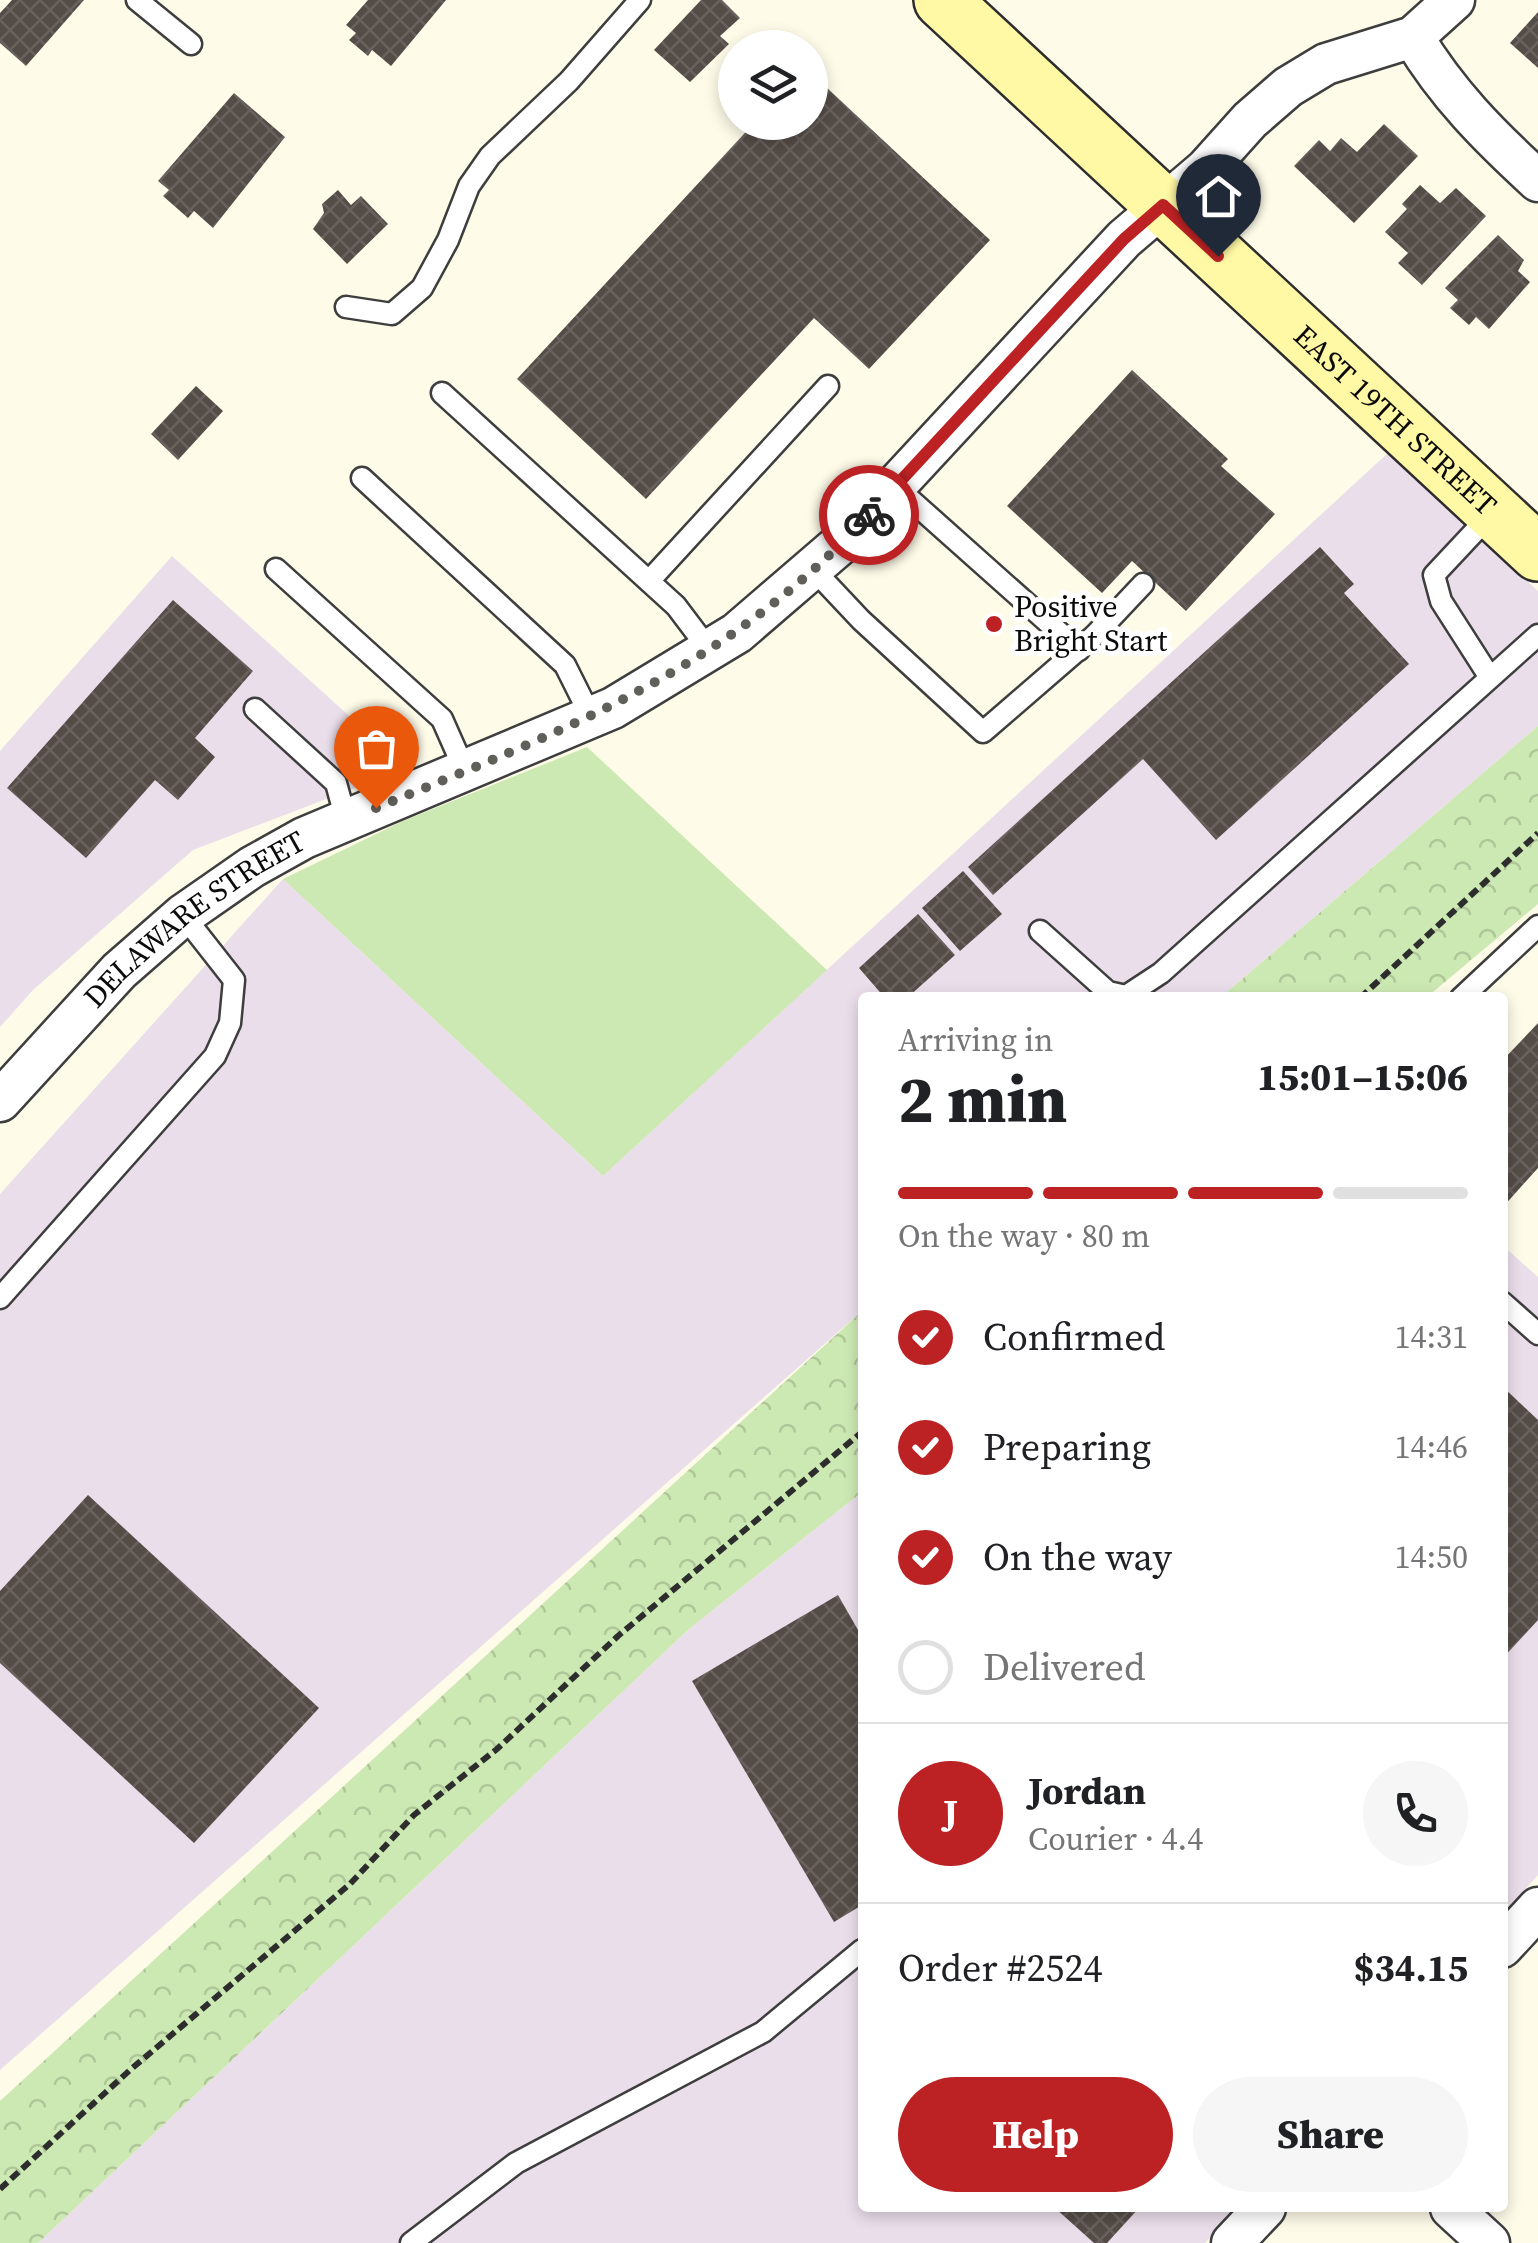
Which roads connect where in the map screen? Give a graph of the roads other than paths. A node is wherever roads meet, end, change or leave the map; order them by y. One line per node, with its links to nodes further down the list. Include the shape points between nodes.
1 (137, 0): 6 (lane)
2 (640, 0): 9 (lane, via 490,156 422,288 392,314)
3 (942, 0): 8 (main road, EAST 19TH STREET)
4 (1454, 0): 5 (street, DELAWARE STREET)
5 (1412, 37): 7 (street, via 1476,123); 8 (street, DELAWARE STREET, via 1326,64 1288,87)
6 (190, 44)
7 (1538, 181)
8 (1163, 205): 13 (street, DELAWARE STREET); 14 (main road, EAST 19TH STREET)
9 (346, 307)
10 (828, 386): 18 (lane)
11 (442, 393): 18 (lane)
12 (362, 478): 25 (lane, via 565,665)
13 (895, 486): 17 (street, DELAWARE STREET); 21 (lane)
14 (1494, 511): 15 (main road, EAST 19TH STREET); 23 (lane, via 1434,574 1441,601)
15 (1538, 553)
16 (276, 569): 26 (lane, via 442,719)
17 (813, 569): 21 (lane, via 983,732); 22 (street, DELAWARE STREET)
18 (649, 581): 22 (lane)
19 (1143, 584): 21 (lane)
20 (1538, 634): 23 (lane)
21 (1079, 650)
22 (710, 651): 25 (street, DELAWARE STREET)
23 (1489, 676): 32 (lane)
24 (255, 710): 27 (lane, via 336,783)
25 (591, 717): 26 (street, DELAWARE STREET)
26 (464, 771): 27 (street, DELAWARE STREET)
27 (346, 820): 28 (street, DELAWARE STREET, via 252,868)
28 (183, 915): 34 (street, DELAWARE STREET, via 88,1002); 35 (lane, via 234,980 230,1023 215,1056)
29 (1538, 926): 33 (lane)
30 (1040, 931): 31 (lane)
31 (1108, 992)
32 (1132, 992)
33 (1468, 992)
34 (0, 1101)
35 (0, 1298)
36 (1508, 1307): 37 (lane)
37 (1538, 1334)
38 (1538, 1908): 39 (street)
39 (1508, 1940)
40 (858, 1953): 43 (lane, via 763,2032 516,2163)
41 (1261, 2212): 44 (street)
42 (1455, 2212): 45 (street)
43 (411, 2243)
44 (1232, 2243)
45 (1490, 2243)

